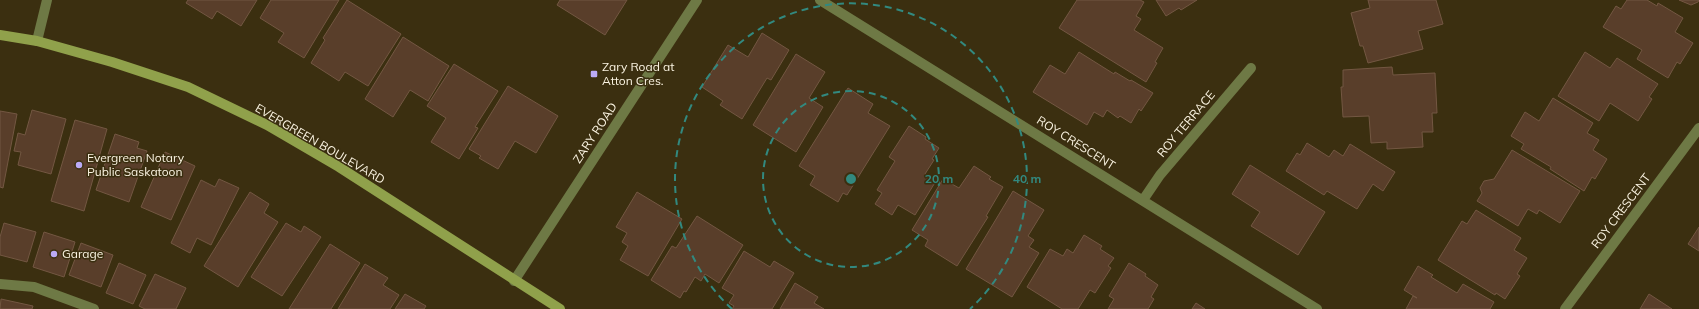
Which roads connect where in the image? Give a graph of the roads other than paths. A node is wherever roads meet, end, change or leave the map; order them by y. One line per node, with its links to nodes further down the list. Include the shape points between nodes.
1 (47, 0): 5 (street)
2 (697, 0): 9 (street, ZARY ROAD)
3 (820, 0): 8 (street, ROY CRESCENT)
4 (0, 35): 5 (street, EVERGREEN BOULEVARD)
5 (37, 41): 9 (street, EVERGREEN BOULEVARD, via 188,87 267,125 339,167)
6 (1251, 68): 8 (street, ROY TERRACE, via 1160,175)
7 (1699, 128): 14 (street, ROY CRESCENT)
8 (1143, 200): 13 (street, ROY CRESCENT)
9 (514, 281): 12 (street, EVERGREEN BOULEVARD)
10 (0, 284): 11 (street, via 34,287)
11 (94, 309)
12 (560, 309)
13 (1318, 309)
14 (1565, 309)

